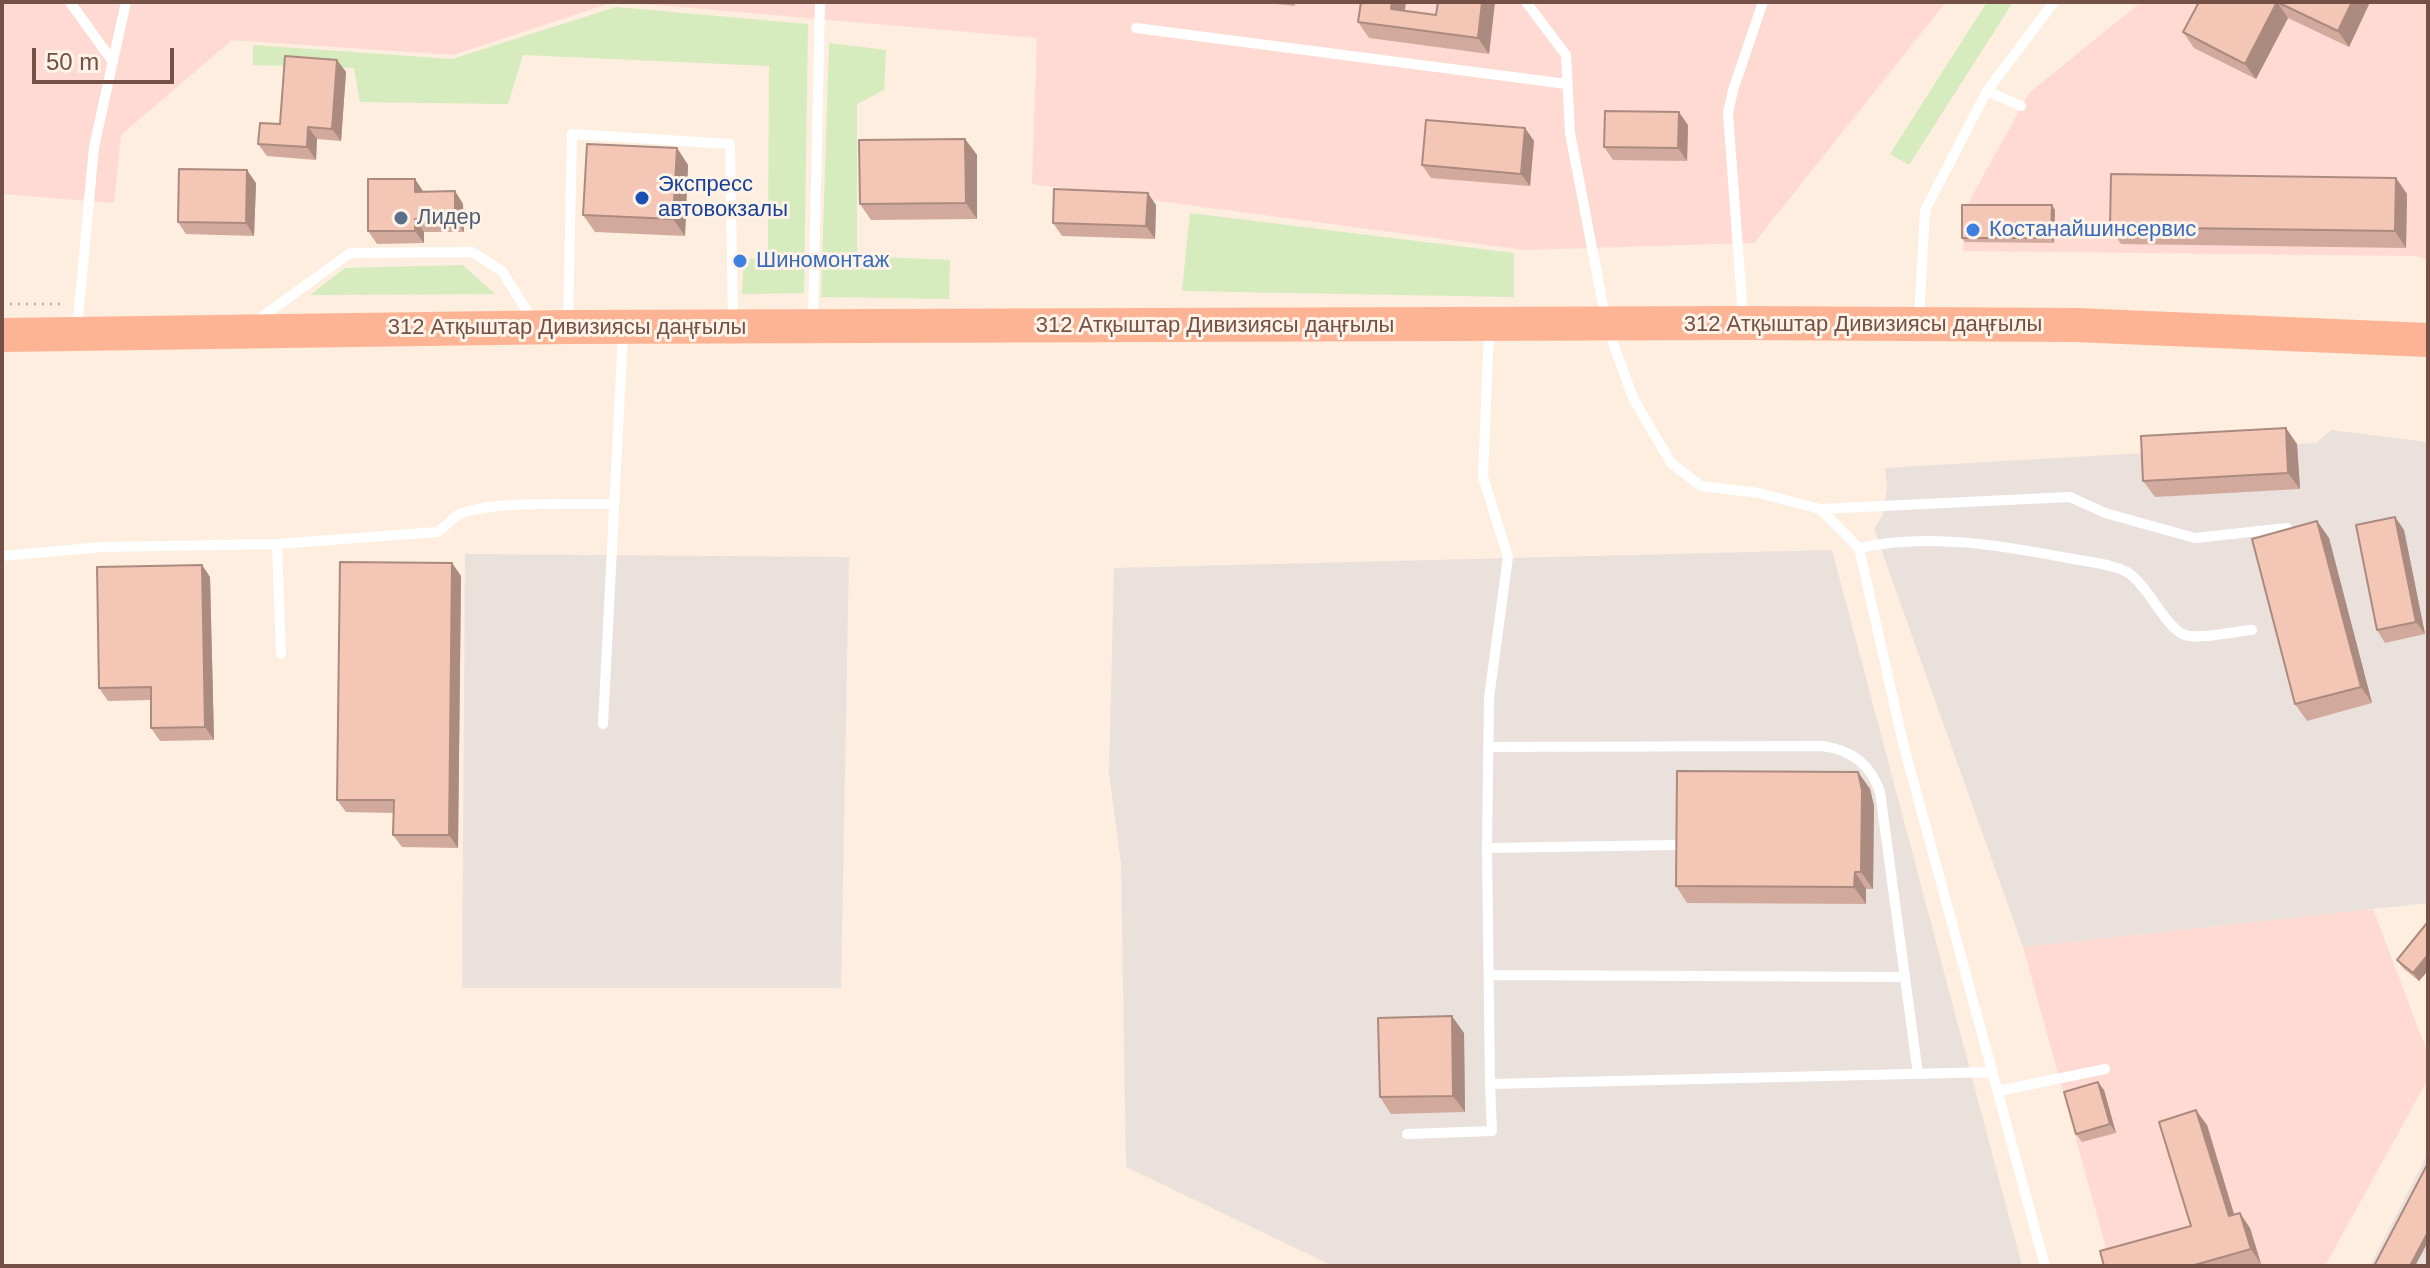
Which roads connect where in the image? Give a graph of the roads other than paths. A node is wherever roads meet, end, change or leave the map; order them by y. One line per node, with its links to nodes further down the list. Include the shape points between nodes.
1 (70, 2): 8 (lane)
2 (126, 2): 8 (lane)
3 (820, 2): 16 (lane)
4 (1526, 2): 9 (lane, via 1566,55)
5 (1763, 2): 13 (lane, via 1728,113)
6 (2054, 2): 10 (lane)
7 (1136, 28): 9 (lane)
8 (113, 62): 12 (lane, via 94,147)
9 (1567, 84): 18 (lane, via 1570,133)
10 (1987, 91): 11 (lane); 14 (lane, via 1925,210)
11 (2021, 106)
12 (78, 318): 21 (highway, 312 Атқыштар Дивизиясы даңғылы); 22 (highway, 312 Атқыштар Дивизиясы даңғылы)
13 (1743, 323): 14 (highway, 312 Атқыштар Дивизиясы даңғылы); 18 (highway, 312 Атқыштар Дивизиясы даңғылы)
14 (1919, 325): 23 (highway, 312 Атқыштар Дивизиясы даңғылы, via 2076,325)
15 (734, 326): 16 (highway, 312 Атқыштар Дивизиясы даңғылы); 19 (lane, via 730,144 572,134); 20 (highway, 312 Атқыштар Дивизиясы даңғылы)
16 (813, 326): 17 (highway, 312 Атқыштар Дивизиясы даңғылы)
17 (1490, 326): 18 (highway, 312 Атқыштар Дивизиясы даңғылы); 33 (lane, via 1483,477 1508,557 1489,698)
18 (1607, 326): 25 (lane, via 1633,398 1671,463 1701,486 1759,493)
19 (553, 327): 20 (highway, 312 Атқыштар Дивизиясы даңғылы); 21 (highway, 312 Атқыштар Дивизиясы даңғылы); 21 (lane, via 502,271 472,252 350,253)
20 (623, 327): 24 (lane)
21 (244, 331)
22 (2, 335)
23 (2428, 340)
24 (614, 504): 27 (lane, via 496,507 459,514 437,532); 32 (lane)
25 (1820, 509): 26 (lane, via 2070,497 2105,513 2195,538); 28 (lane)
26 (2287, 528)
27 (277, 544): 29 (lane, via 102,547); 31 (lane)
28 (1859, 548): 30 (lane, via 1957,542 2098,564 2125,571 2141,583 2174,628 2188,637); 39 (lane, via 1903,743)
29 (2, 556)
30 (2252, 630)
31 (281, 654)
32 (603, 724)
33 (1488, 747): 35 (lane); 37 (lane, via 1822,746 1852,754 1865,763 1880,792)
34 (1675, 845): 35 (lane)
35 (1487, 848): 36 (lane)
36 (1489, 975): 37 (lane); 41 (lane)
37 (1905, 977): 40 (lane)
38 (2105, 1069): 42 (lane)
39 (1993, 1072): 40 (lane); 42 (lane)
40 (1918, 1074): 41 (lane)
41 (1490, 1084): 43 (lane, via 1492,1131)
42 (1998, 1091): 44 (lane)
43 (1407, 1134)
44 (2045, 1266)

